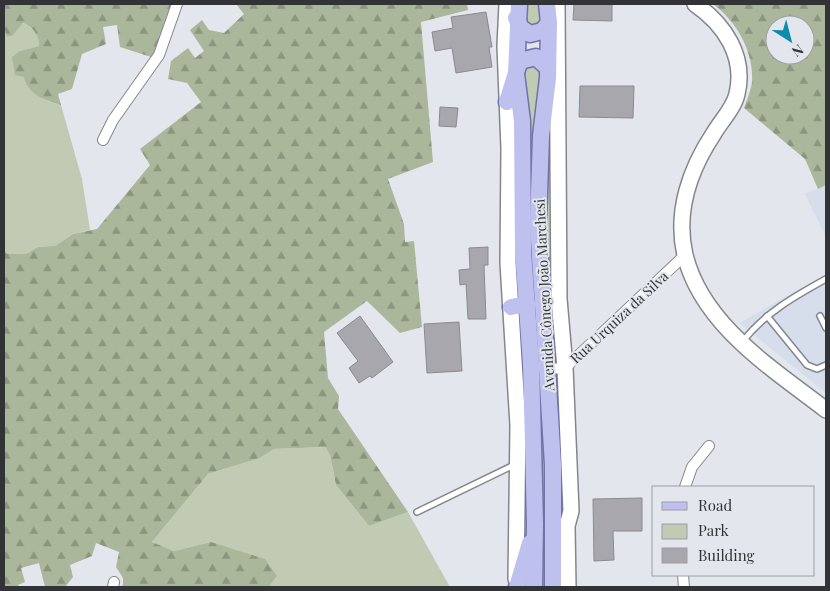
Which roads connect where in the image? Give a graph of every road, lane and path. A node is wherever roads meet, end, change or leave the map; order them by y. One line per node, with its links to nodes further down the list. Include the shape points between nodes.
1 (178, 4): 12 (street, via 159,55 113,120)
2 (509, 4): 7 (main road); 11 (street, Avenida Cônego João Marchesi, via 505,46)
3 (519, 4): 7 (main road, Avenida Cônego João Marchesi)
4 (547, 4): 8 (main road, Avenida Cônego João Marchesi)
5 (557, 4): 21 (street, Avenida Cônego João Marchesi, via 559,290)
6 (695, 4): 13 (street, via 710,14 724,30 734,48 738,80 737,95 707,144 688,184 683,220)
7 (517, 20): 8 (main road, via 521,28 530,34 542,31); 10 (main road, Avenida Cônego João Marchesi)
8 (549, 23): 9 (main road, Avenida Cônego João Marchesi)
9 (548, 68): 10 (main road, via 540,60 530,57 519,63); 22 (main road, Avenida Cônego João Marchesi, via 538,224)
10 (516, 74): 11 (main road); 15 (main road, Avenida Cônego João Marchesi, via 522,121 523,251)
11 (507, 102): 15 (street, Avenida Cônego João Marchesi, via 508,263)
12 (103, 140)
13 (685, 255): 19 (street, via 708,303); 21 (street, Rua Urquiza da Silva)
14 (826, 279): 16 (lane)
15 (519, 306): 25 (street, Avenida Cônego João Marchesi); 28 (main road, Avenida Cônego João Marchesi)
16 (767, 316): 19 (lane); 20 (lane, via 807,365 817,369)
17 (820, 316): 18 (lane)
18 (826, 328)
19 (742, 342): 23 (street)
20 (826, 366)
21 (565, 368): 22 (street, Rua Urquiza da Silva); 29 (street, Avenida Cônego João Marchesi, via 570,512)
22 (547, 369): 29 (main road, Avenida Cônego João Marchesi)
23 (826, 410)
24 (709, 446): 26 (street, via 692,467)
25 (518, 463): 27 (lane); 30 (street, Avenida Cônego João Marchesi)
26 (685, 486)
27 (417, 512)
28 (536, 524): 30 (main road); 31 (main road, Avenida Cônego João Marchesi)
29 (560, 526): 32 (main road, Avenida Cônego João Marchesi); 33 (street, Avenida Cônego João Marchesi)
30 (516, 587)
31 (534, 587)
32 (553, 587)
33 (568, 587)

